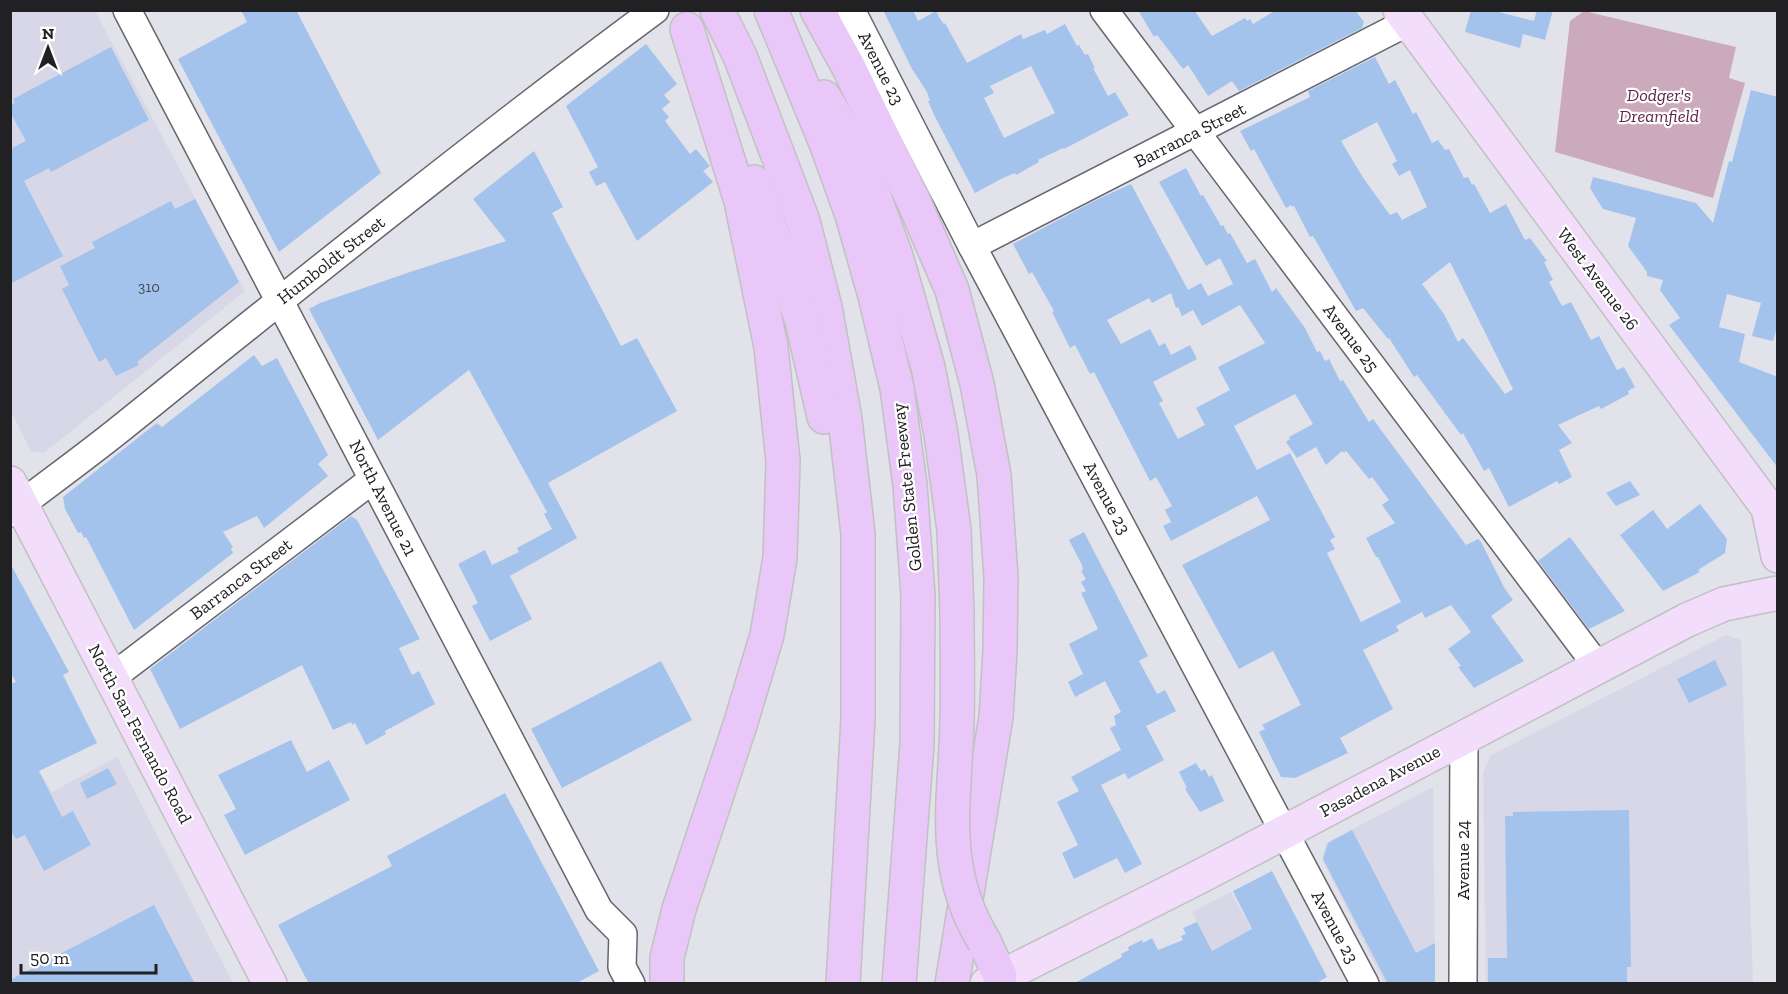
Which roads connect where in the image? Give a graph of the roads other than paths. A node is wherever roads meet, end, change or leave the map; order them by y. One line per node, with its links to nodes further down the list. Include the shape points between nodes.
1 (127, 10): 12 (street, North Avenue 21)
2 (655, 10): 12 (street, Humboldt Street)
3 (717, 10): 15 (highway, via 740,56 803,221 825,307 843,408)
4 (817, 10): 28 (highway, via 913,200 952,290 977,384 993,475 1001,578 996,717)
5 (851, 10): 11 (street, Avenue 23)
6 (1104, 10): 10 (street, Avenue 25)
7 (772, 12): 22 (highway, bridge, via 859,154 896,256 928,367 954,530 957,723 951,829 955,869 962,899 984,941); 27 (highway, Golden State Freeway, via 855,225 897,388 918,595 917,744)
8 (1404, 16): 10 (street, Barranca Street); 16 (main road, West Avenue 26, via 1768,508)
9 (682, 20): 15 (highway, via 719,92 763,205 802,321 827,431); 25 (highway, via 741,201 771,347 783,461 780,558 767,635 679,909 667,957)
10 (1196, 132): 11 (street, Barranca Street); 18 (street, Avenue 25)
11 (972, 246): 21 (street, Avenue 23)
12 (280, 300): 13 (street, North Avenue 21); 14 (street, Humboldt Street, via 112,435)
13 (372, 480): 19 (street, Barranca Street); 24 (street, North Avenue 21, via 599,910 623,934 622,966)
14 (14, 500): 19 (main road, North San Fernando Road)
15 (858, 534): 26 (highway, via 858,719)
16 (1778, 556)
17 (1778, 592): 18 (main road, Pasadena Avenue, via 1724,604)
18 (1598, 667): 20 (main road, Pasadena Avenue)
19 (111, 678): 23 (main road, North San Fernando Road)
20 (1464, 737): 21 (main road, Pasadena Avenue); 30 (street, Avenue 24)
21 (1284, 832): 22 (main road, Pasadena Avenue); 29 (street, Avenue 23)
22 (996, 981)
23 (270, 984)
24 (631, 984)
25 (667, 984)
26 (843, 984)
27 (899, 984)
28 (952, 984)
29 (1365, 984)
30 (1462, 984)

